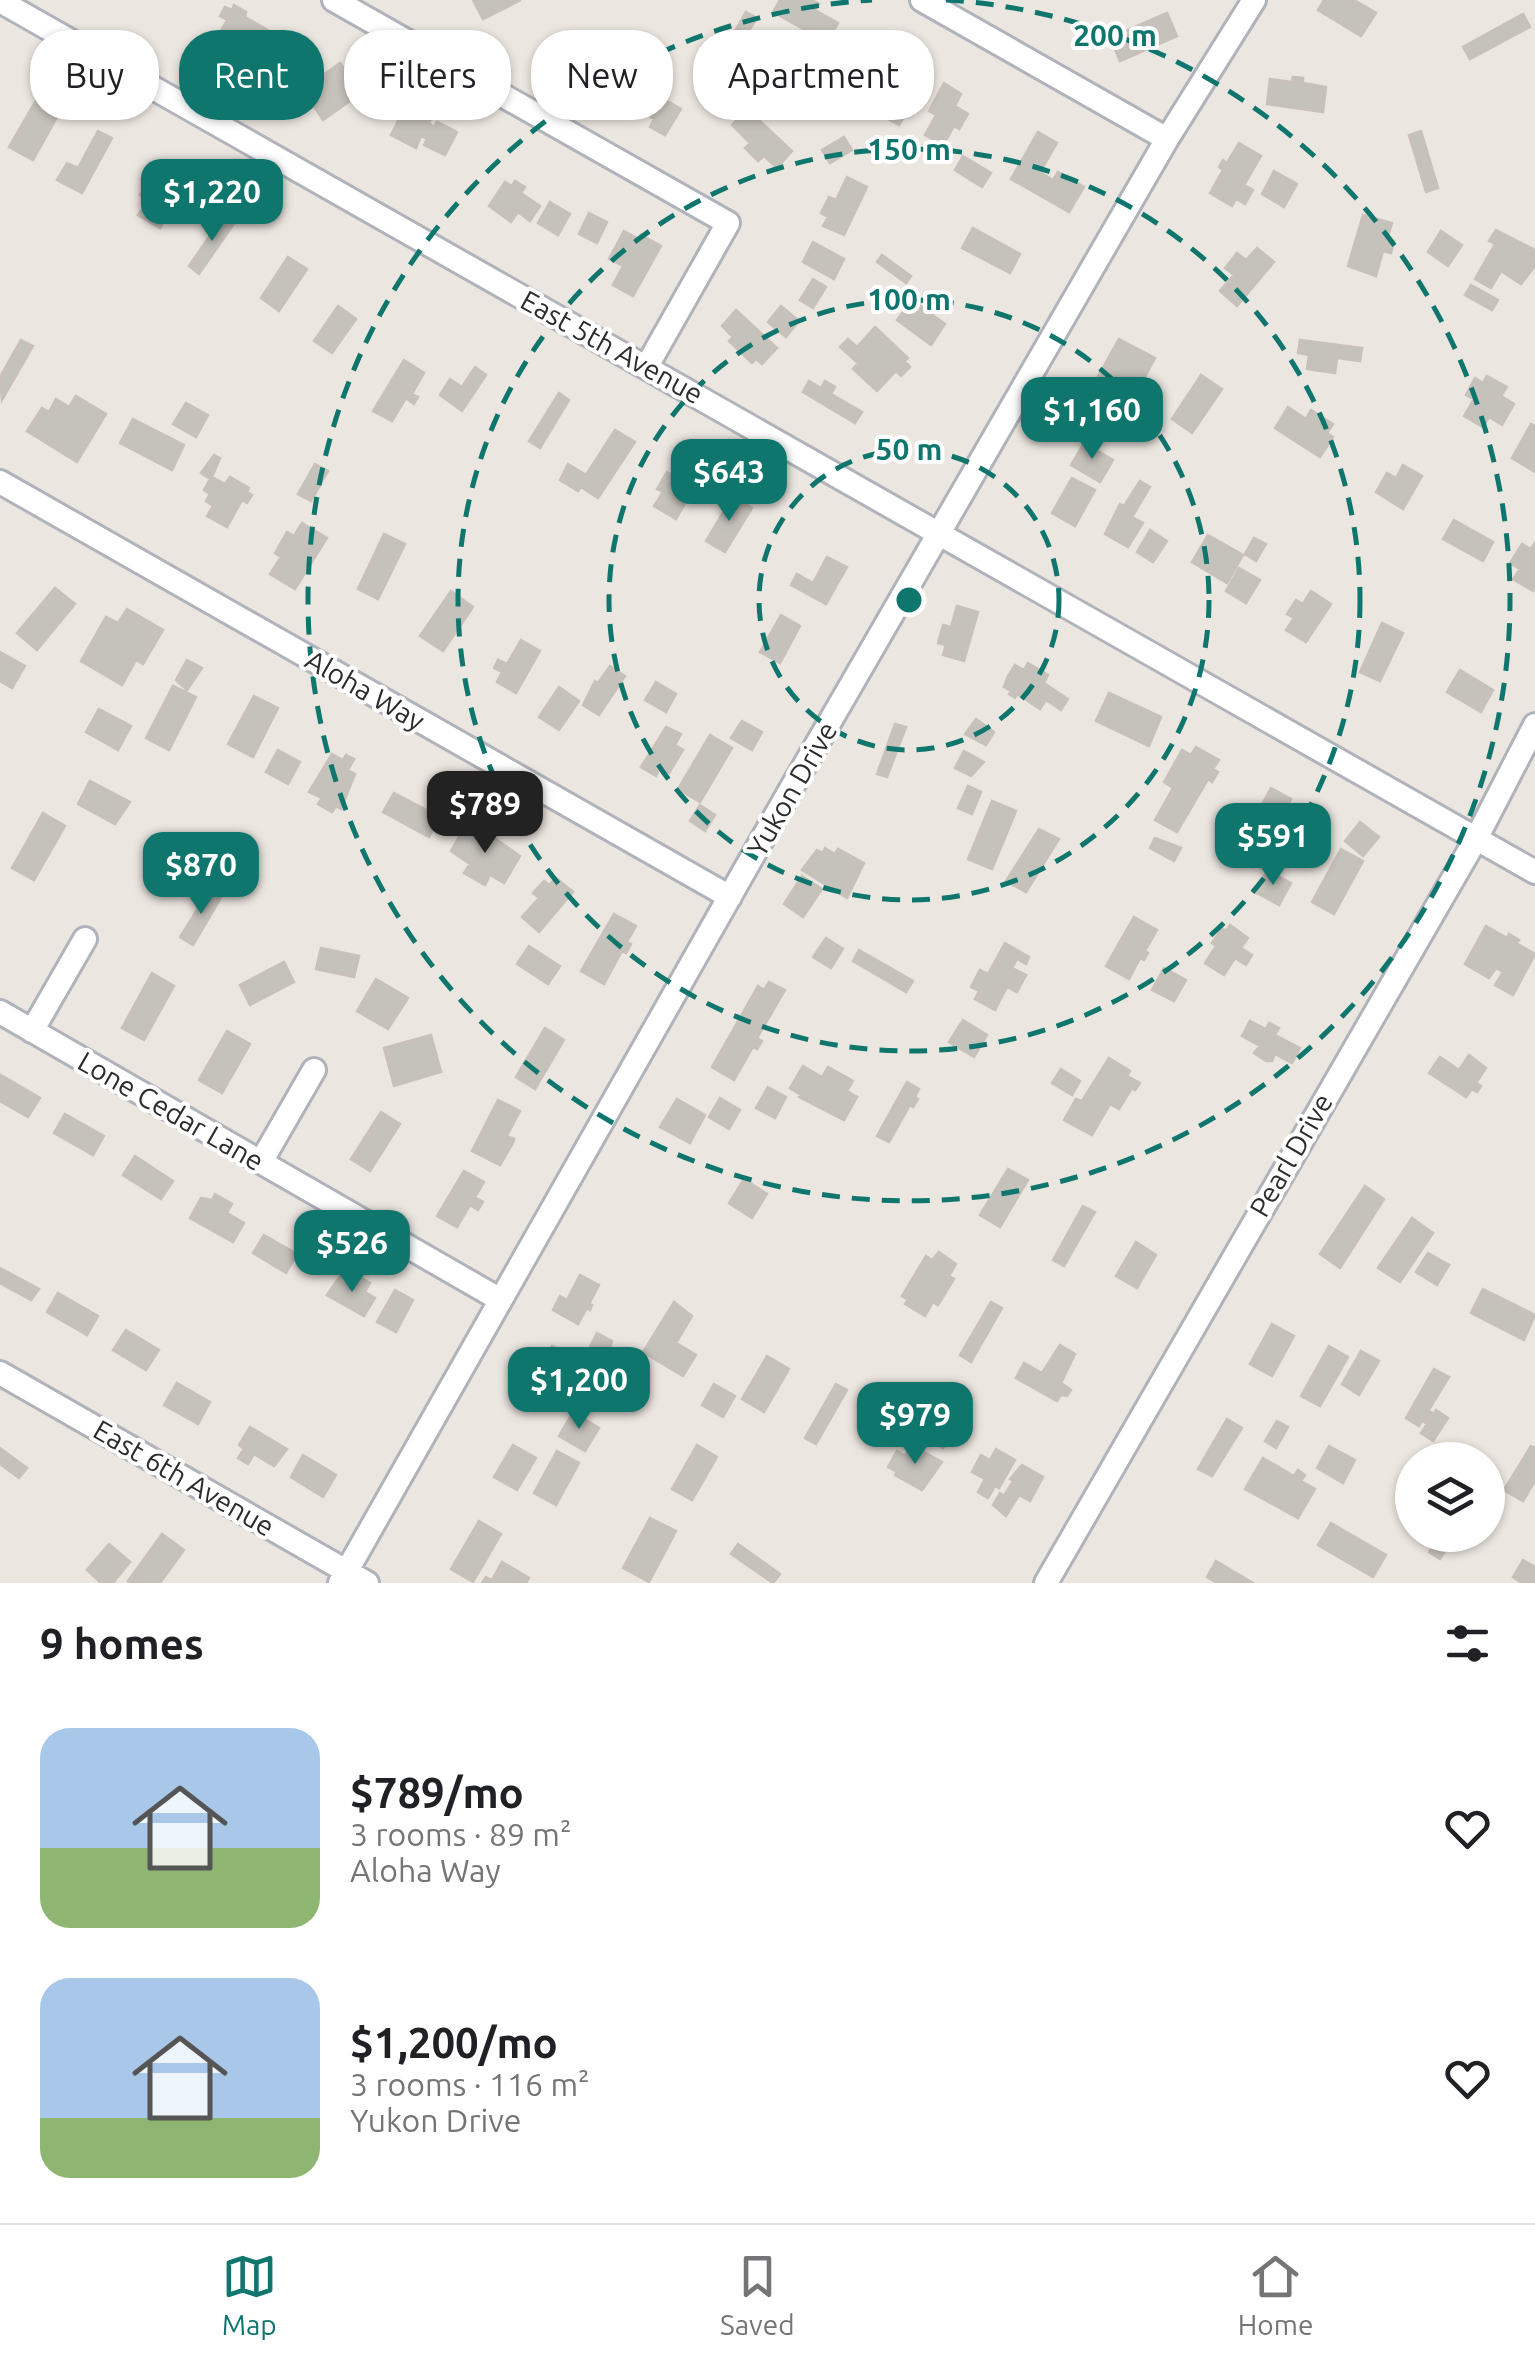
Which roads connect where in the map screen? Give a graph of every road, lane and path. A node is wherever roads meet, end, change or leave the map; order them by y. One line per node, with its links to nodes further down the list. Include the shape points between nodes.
1 (334, 0): 6 (street, via 728,222)
2 (922, 0): 5 (street)
3 (1254, 0): 5 (street, Yukon Drive)
4 (0, 1): 6 (street, East 5th Avenue)
5 (1167, 139): 8 (street, Yukon Drive)
6 (646, 366): 8 (street, East 5th Avenue)
7 (0, 482): 12 (street, Aloha Way)
8 (940, 532): 10 (street, East 5th Avenue); 12 (street, Yukon Drive)
9 (1535, 725): 10 (street, Pearl Drive)
10 (1476, 839): 11 (street, East 5th Avenue); 21 (street, Pearl Drive)
11 (1535, 872)
12 (730, 897): 18 (street, Yukon Drive)
13 (85, 940): 15 (street)
14 (0, 1012): 15 (street, Lone Cedar Lane)
15 (32, 1031): 17 (street, Lone Cedar Lane)
16 (314, 1070): 17 (street)
17 (261, 1162): 18 (street, Lone Cedar Lane)
18 (499, 1299): 20 (street, Yukon Drive)
19 (0, 1373): 20 (street, East 6th Avenue)
20 (351, 1579)
21 (1046, 1583)

